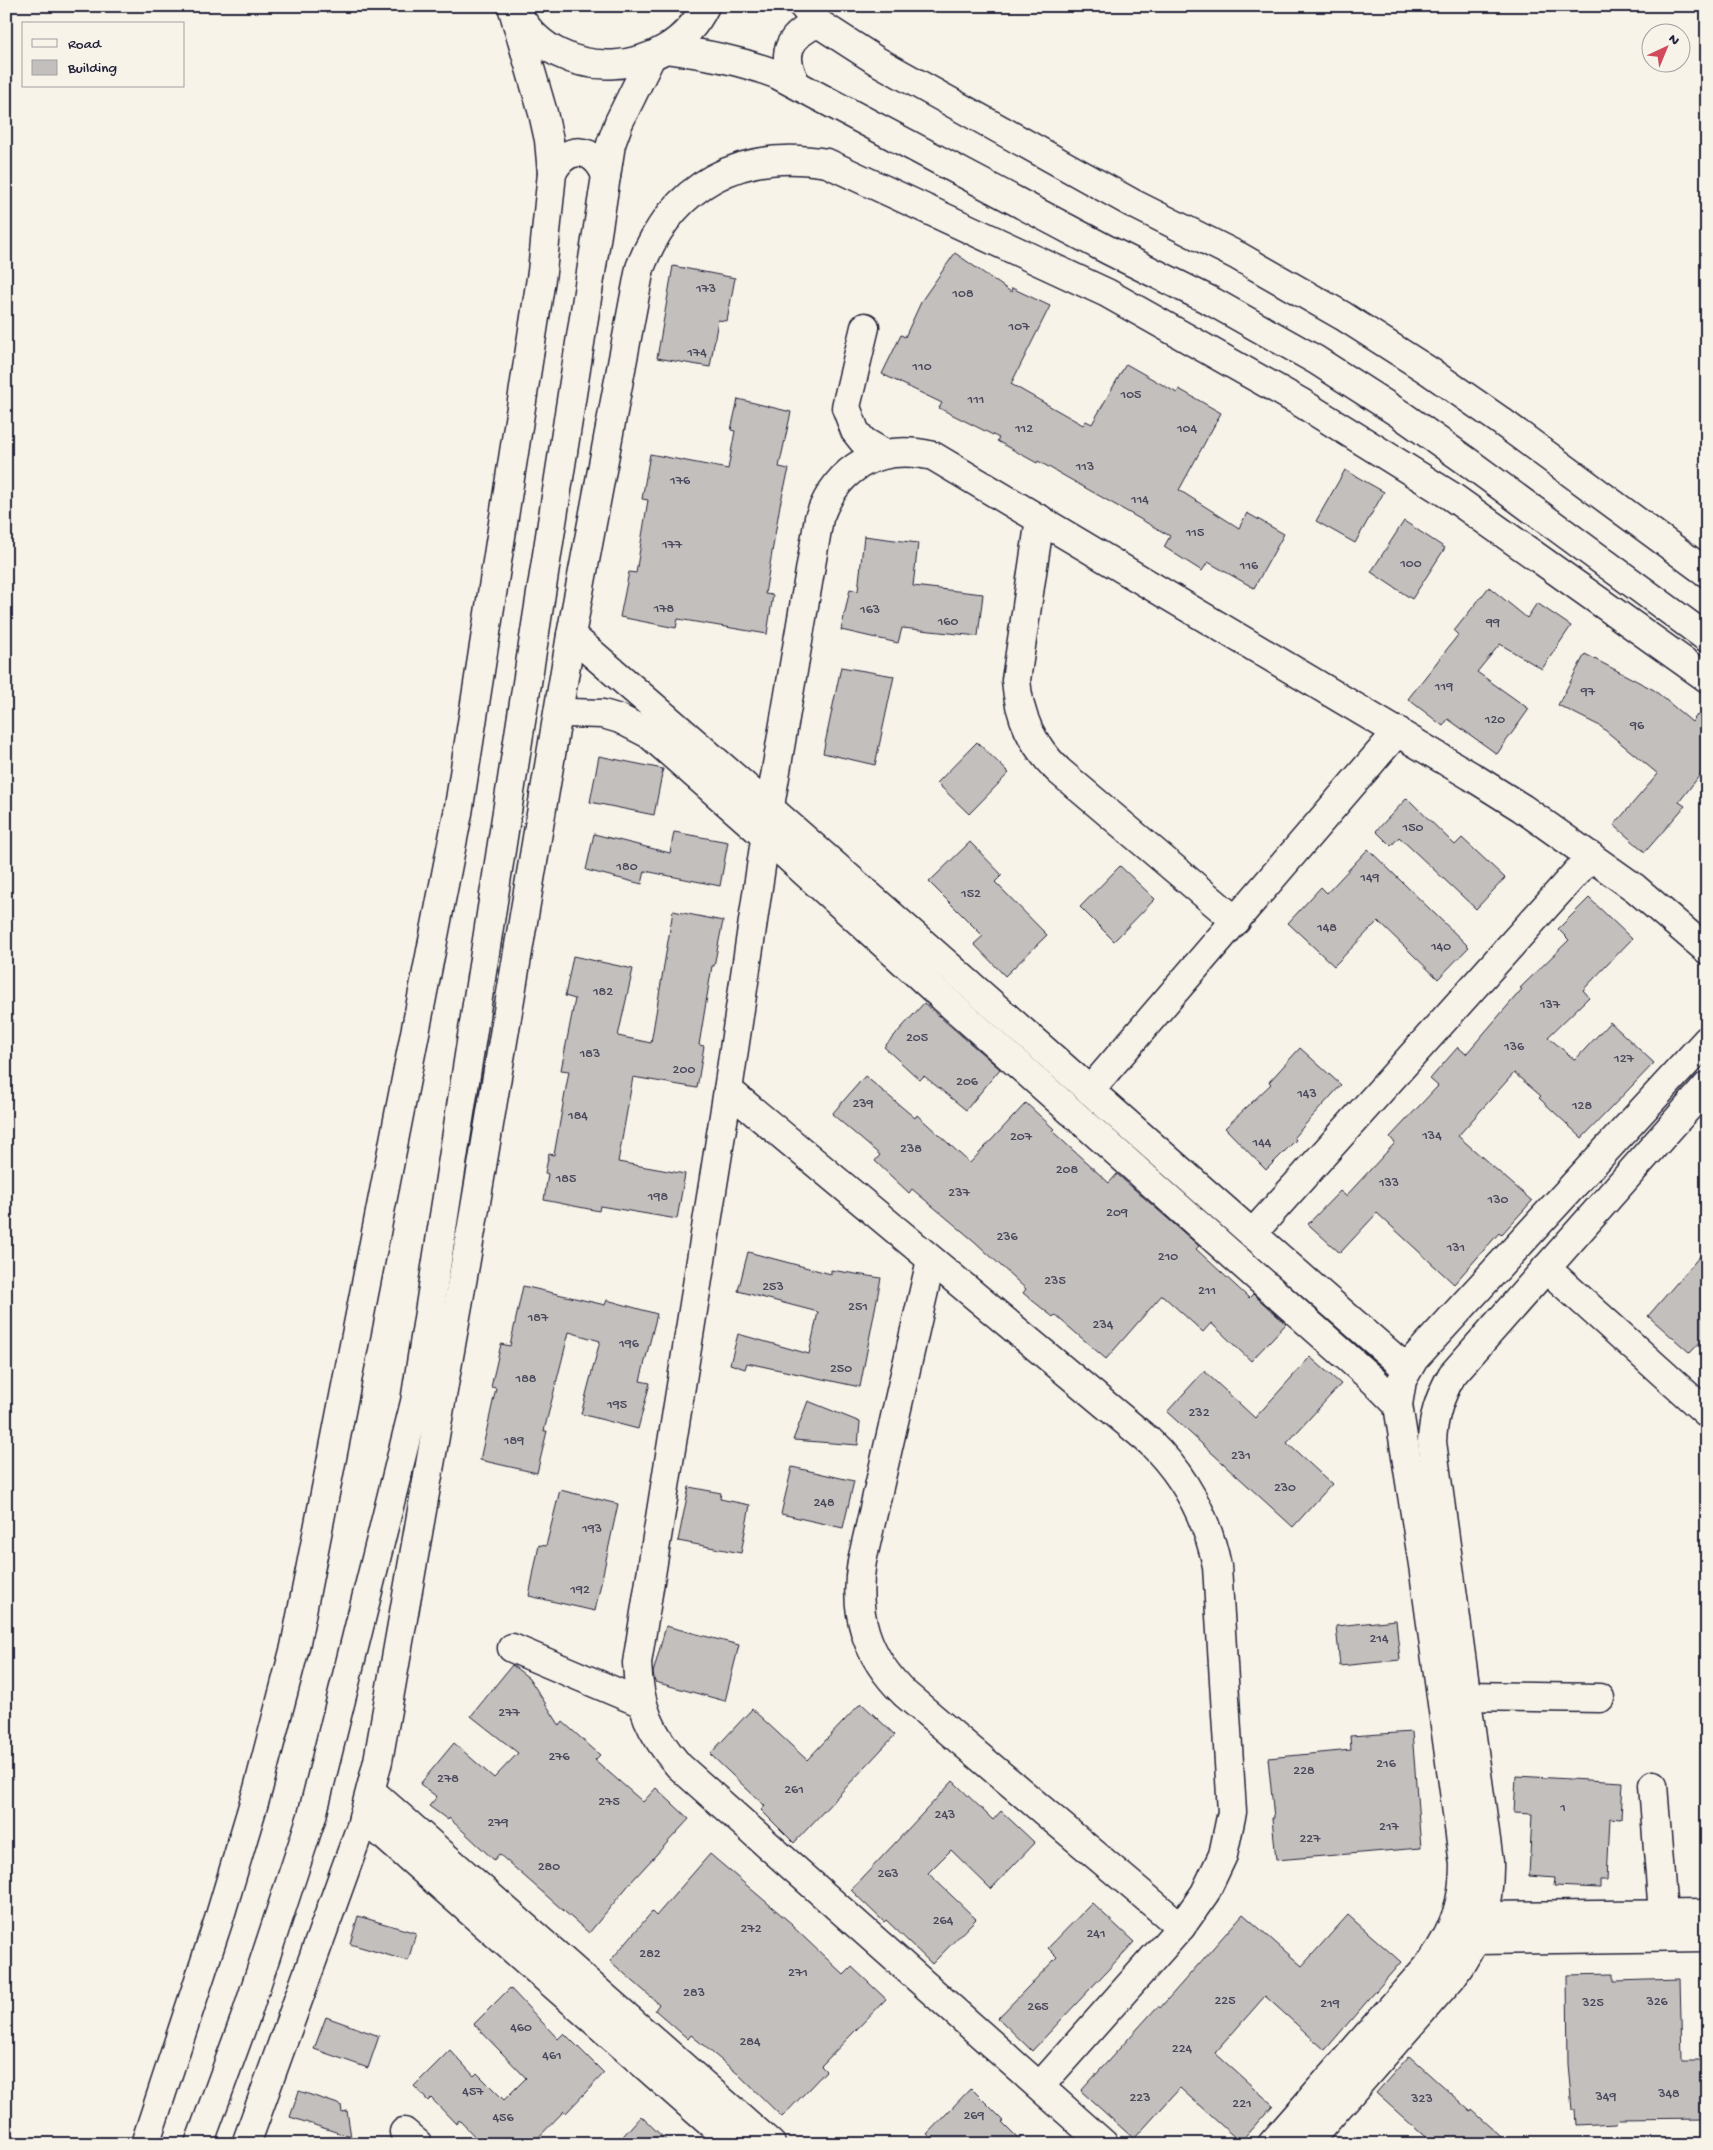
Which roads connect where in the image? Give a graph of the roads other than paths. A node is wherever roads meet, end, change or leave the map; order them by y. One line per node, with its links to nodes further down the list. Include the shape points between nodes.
1 (513, 6): 4 (street, via 531,32 545,44 578,61 615,65); 6 (street, via 543,113)
2 (705, 6): 4 (street, via 681,38)
3 (811, 14): 5 (street, via 787,55 789,71); 11 (street, via 877,62 1343,316 1498,419)
4 (659, 53): 5 (street, via 742,62); 7 (street, via 619,122 611,144)
5 (797, 85): 13 (street, via 1213,302 1316,360 1468,462)
6 (552, 173): 7 (street, via 568,154 580,152 601,164); 51 (street, via 542,272 458,813 295,1647 258,1789 219,1919)
7 (606, 176): 34 (street)
8 (865, 327): 9 (street, via 846,407 855,431 863,441)
9 (885, 454): 10 (street, via 917,452 933,456); 17 (street, via 870,458 843,477 819,518)
10 (1040, 520): 16 (street); 20 (street, via 1016,680 1021,715 1028,731 1036,747 1059,771)
11 (1707, 573)
12 (571, 635): 14 (street, via 640,268 647,248 671,213 703,185 742,166 792,159 827,163 1107,293 1204,346 1451,496); 15 (street); 17 (street)
13 (1707, 638)
14 (1707, 678)
15 (558, 716): 18 (street, via 568,713 603,714 635,725); 34 (street)
16 (1398, 731): 19 (street, via 1522,808); 20 (street)
17 (770, 806): 18 (street); 22 (street)
18 (765, 836): 23 (street); 26 (street)
19 (1591, 856): 21 (street, via 1635,888); 30 (street)
20 (1236, 921): 27 (street)
21 (1707, 950)
22 (958, 974): 23 (street); 27 (street)
23 (940, 995): 35 (street)
24 (1707, 1040): 28 (street)
25 (1707, 1086): 29 (street)
26 (728, 1090): 31 (street); 40 (street, via 637,1663)
27 (1090, 1090): 30 (street)
28 (1583, 1175): 29 (street); 33 (street)
29 (1607, 1199): 32 (street)
30 (1252, 1234): 33 (street)
31 (931, 1260): 46 (street, via 1154,1446 1178,1473 1208,1528 1217,1566 1232,1812 1225,1848 1215,1875); 46 (street, via 858,1580 858,1600 867,1639 884,1670 905,1694)
32 (1546, 1268): 36 (street); 38 (street, via 1452,1375 1442,1391 1433,1425 1434,1458)
33 (1407, 1369): 35 (street)
34 (428, 1403): 42 (street, via 383,1731); 52 (street, via 312,1816 247,2013)
35 (1398, 1405): 49 (street, via 1464,1879 1452,1930)
36 (1705, 1406)
37 (512, 1648): 40 (street)
38 (1466, 1696): 39 (street); 47 (street, via 1489,1862 1488,1898)
39 (1600, 1698)
40 (642, 1704): 50 (street, via 654,1735 679,1766)
41 (1654, 1785): 44 (street)
42 (371, 1792): 43 (street); 55 (street)
43 (363, 1817): 53 (street); 54 (street)
44 (1663, 1914): 45 (street); 47 (street)
45 (1707, 1914)
46 (1181, 1927): 50 (street)
47 (1479, 1928): 48 (street); 49 (street, via 1465,1960 1452,1977)
48 (1707, 1937)
49 (1382, 2037): 57 (street); 58 (street)
50 (1040, 2086): 56 (street)
51 (145, 2144)
52 (199, 2144)
53 (246, 2144)
54 (734, 2144)
55 (771, 2144)
56 (1104, 2144)
57 (1272, 2144)
58 (1306, 2144)

